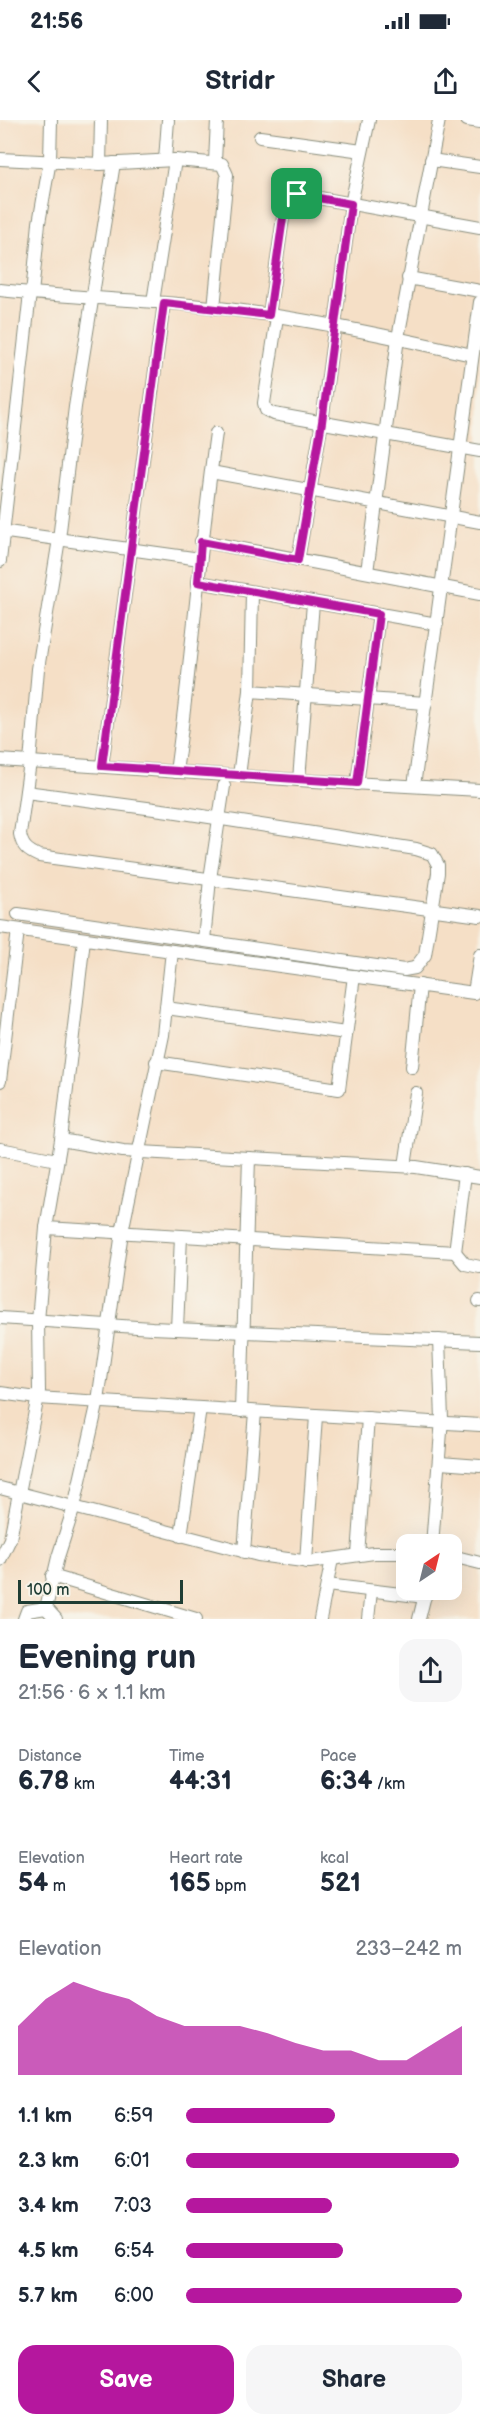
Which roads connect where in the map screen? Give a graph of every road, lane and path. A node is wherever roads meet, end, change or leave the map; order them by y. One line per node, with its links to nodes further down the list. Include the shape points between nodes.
1 (51, 120): 12 (street)
2 (102, 120): 17 (street)
3 (168, 120): 13 (street)
4 (217, 120): 15 (street)
5 (369, 120): 10 (street)
6 (439, 120): 14 (street)
7 (467, 120): 8 (street)
8 (480, 122)
9 (260, 137): 10 (street)
10 (362, 151): 19 (street)
11 (0, 159): 12 (street)
12 (50, 160): 17 (street); 25 (street)
13 (170, 160): 15 (street); 16 (street); 27 (street)
14 (431, 160): 18 (street); 20 (street)
15 (215, 162): 28 (street, via 222,164 227,175)
16 (114, 163): 17 (street); 26 (street)
17 (100, 164)
18 (480, 167)
19 (351, 204): 20 (street); 30 (street, via 297,194 289,197 285,204); 31 (street)
20 (420, 217): 21 (street); 22 (street)
21 (480, 227)
22 (408, 278): 24 (street); 32 (street)
23 (0, 290): 25 (street)
24 (480, 291)
25 (31, 294): 26 (street); 45 (street)
26 (93, 298): 27 (street); 46 (street)
27 (159, 303): 28 (street); 48 (street)
28 (214, 308): 30 (street)
29 (480, 309): 33 (street)
30 (273, 316): 31 (street); 35 (street, via 266,410)
31 (335, 327): 32 (street); 35 (street)
32 (398, 338): 33 (street); 37 (street)
33 (472, 355): 34 (street)
34 (475, 380): 38 (street)
35 (322, 422): 37 (street); 41 (street)
36 (216, 433): 40 (street)
37 (386, 433): 38 (street); 42 (street)
38 (461, 446): 39 (street); 43 (street)
39 (480, 450)
40 (211, 472): 41 (street); 47 (street)
41 (310, 490): 42 (street); 50 (street)
42 (375, 503): 43 (street); 52 (street)
43 (451, 518): 44 (street); 54 (street)
44 (480, 522)
45 (2, 532): 46 (street); 51 (street)
46 (59, 539): 48 (street); 65 (street, via 38,669)
47 (201, 542): 49 (street); 50 (street)
48 (132, 549): 49 (street); 66 (street)
49 (200, 560): 53 (street)
50 (298, 560): 52 (street)
51 (0, 561)
52 (367, 572): 54 (street)
53 (198, 582): 55 (street); 67 (street)
54 (442, 586): 56 (street); 59 (street)
55 (252, 592): 57 (street); 60 (street)
56 (480, 594)
57 (313, 603): 58 (street); 61 (street)
58 (379, 614): 59 (street); 62 (street)
59 (437, 624): 63 (street)
60 (250, 691): 61 (street); 68 (street)
61 (304, 694): 62 (street); 69 (street)
62 (369, 699): 63 (street); 70 (street)
63 (426, 703): 72 (street)
64 (0, 760): 65 (street)
65 (30, 762): 66 (street); 74 (street)
66 (102, 766): 67 (street)
67 (176, 772): 68 (street)
68 (239, 776): 69 (street)
69 (299, 780): 70 (street)
70 (357, 783): 72 (street)
71 (224, 786): 75 (street)
72 (414, 786): 73 (street)
73 (480, 790)
74 (26, 792): 75 (street); 76 (street, via 21,844 39,856)
75 (219, 818): 76 (street); 77 (street, via 426,851 438,865)
76 (210, 879): 77 (street); 83 (street)
77 (431, 910): 79 (street); 83 (street, via 425,955 415,968 404,970)
78 (18, 914): 83 (street)
79 (480, 916)
80 (0, 927): 81 (street)
81 (18, 930): 82 (street); 89 (street)
82 (84, 939): 84 (street); 95 (street)
83 (204, 940)
84 (172, 951): 86 (street); 88 (street)
85 (480, 955): 87 (street, via 474,993)
86 (354, 976): 87 (street); 90 (street)
87 (420, 985): 92 (street)
88 (166, 1008): 90 (street); 91 (street)
89 (4, 1020): 93 (street)
90 (346, 1033): 91 (street, via 339,1089)
91 (156, 1062): 97 (street)
92 (412, 1067)
93 (0, 1081)
94 (416, 1093): 100 (street)
95 (61, 1140): 97 (street); 99 (street)
96 (0, 1149): 99 (street)
97 (140, 1151): 98 (street); 104 (street)
98 (249, 1158): 100 (street); 106 (street)
99 (57, 1160): 103 (street)
100 (405, 1166): 101 (street)
101 (465, 1174): 102 (street); 107 (street)
102 (480, 1177)
103 (46, 1228): 104 (street); 110 (street)
104 (122, 1233): 105 (street); 111 (street)
105 (181, 1236): 106 (street); 112 (street)
106 (246, 1239): 107 (street); 113 (street)
107 (455, 1252): 108 (street, via 465,1264)
108 (480, 1267)
109 (0, 1318): 110 (street)
110 (38, 1321): 111 (street); 117 (street)
111 (108, 1325): 112 (street); 118 (street)
112 (177, 1329): 113 (street)
113 (243, 1332): 114 (street); 120 (street)
114 (439, 1340): 115 (street); 124 (street)
115 (480, 1342)
116 (0, 1393): 117 (street)
117 (37, 1398): 118 (street); 129 (street)
118 (98, 1401): 119 (street); 130 (street)
119 (200, 1408): 120 (street); 132 (street)
120 (241, 1411): 121 (street)
121 (255, 1412): 122 (street); 133 (street)
122 (316, 1416): 123 (street); 139 (street)
123 (368, 1418): 124 (street); 135 (street)
124 (442, 1422): 125 (street); 126 (street)
125 (480, 1425)
126 (440, 1463): 127 (street); 131 (street)
127 (480, 1466)
128 (0, 1488): 129 (street)
129 (20, 1493): 130 (street); 138 (street, via 10,1539)
130 (74, 1507): 132 (street); 141 (street)
131 (433, 1534)
132 (181, 1536): 133 (street)
133 (244, 1552): 139 (street)
134 (396, 1553): 135 (street)
135 (358, 1555): 137 (street)
136 (462, 1558): 140 (street)
137 (332, 1559): 139 (street); 142 (street)
138 (0, 1560)
139 (306, 1562)
140 (480, 1563)
141 (52, 1576): 146 (street); 149 (street)
142 (327, 1585): 143 (street); 150 (street)
143 (371, 1591): 144 (street); 151 (street)
144 (396, 1592)
145 (424, 1600): 152 (street)
146 (46, 1608): 147 (street, via 27,1611); 148 (street)
147 (24, 1619)
148 (56, 1619)
149 (196, 1619)
150 (320, 1619)
151 (368, 1619)
152 (419, 1619)

